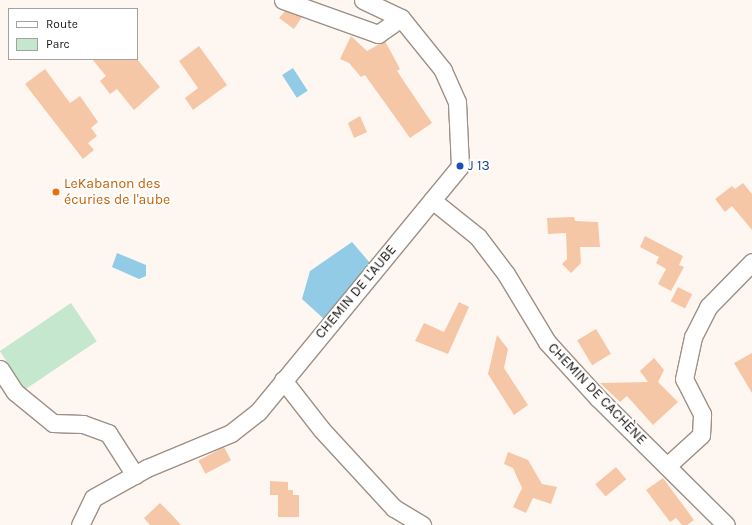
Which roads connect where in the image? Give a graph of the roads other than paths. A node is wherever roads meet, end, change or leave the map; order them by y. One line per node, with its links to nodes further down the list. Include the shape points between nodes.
1 (283, 0): 3 (street, via 378,34)
2 (363, 0): 3 (street, CHEMIN DE L'AUBE)
3 (401, 18): 4 (street, CHEMIN DE L'AUBE, via 443,70 457,102 460,166)
4 (432, 200): 7 (street, CHEMIN DE L'AUBE); 8 (street, CHEMIN DE CACHÈNE, via 478,237 506,274 547,342 598,398)
5 (752, 262): 8 (street, via 708,307 693,337 684,380 702,414 701,435)
6 (0, 369): 9 (street, via 15,392 53,423 83,424 108,434)
7 (283, 380): 9 (street, CHEMIN DE L'AUBE, via 258,412 230,433); 11 (street, via 322,430 394,508)
8 (667, 466): 12 (street, CHEMIN DE CACHÈNE)
9 (135, 475): 10 (street, CHEMIN DE L'AUBE, via 93,498)
10 (80, 525)
11 (422, 525)
12 (726, 525)

